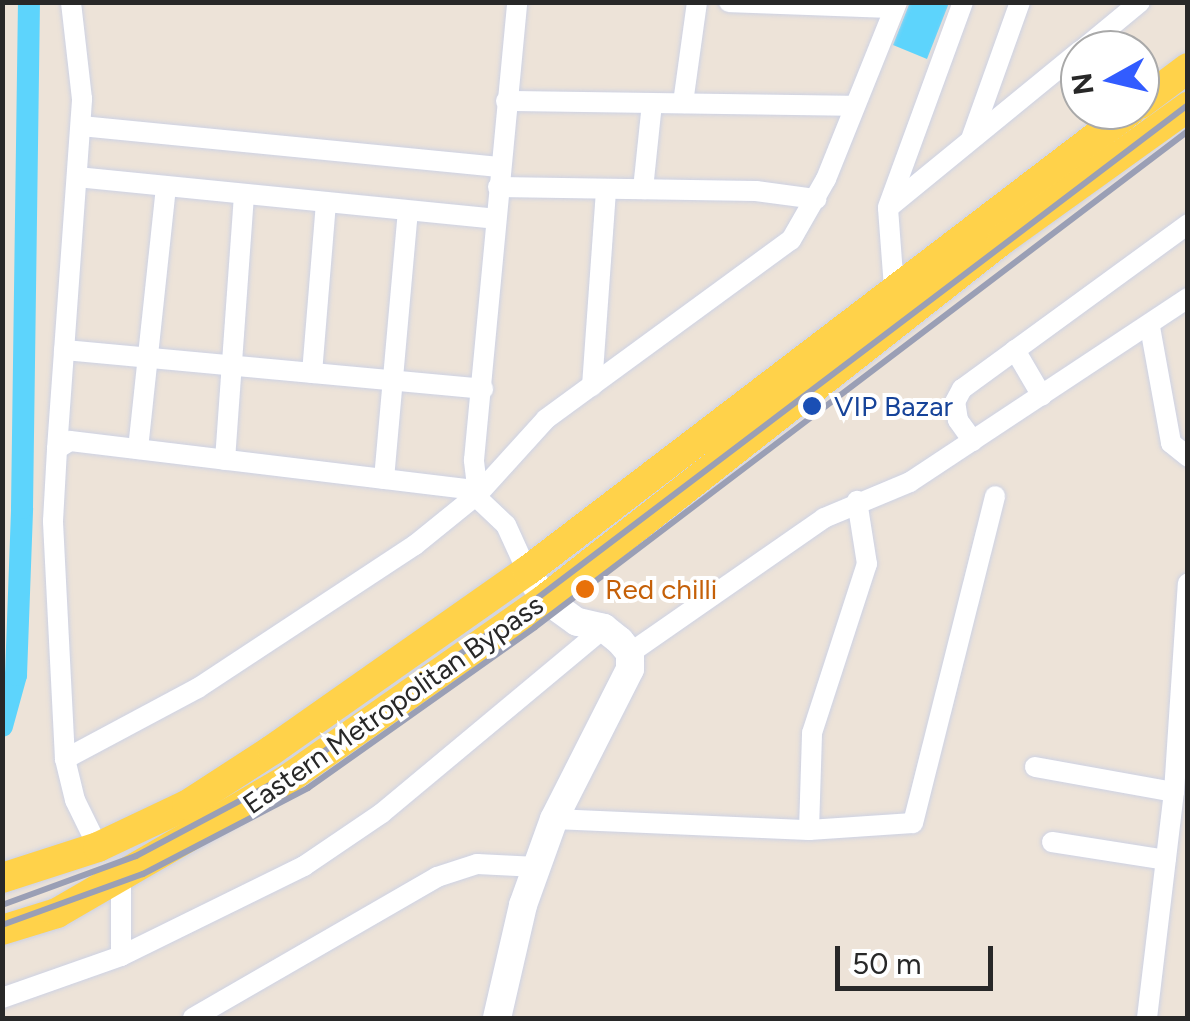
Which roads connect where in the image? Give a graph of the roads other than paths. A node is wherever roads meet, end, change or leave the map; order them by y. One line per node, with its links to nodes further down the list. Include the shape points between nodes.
1 (71, 2): 18 (street)
2 (517, 2): 13 (street)
3 (697, 2): 15 (street)
4 (729, 2): 8 (street)
5 (963, 2): 29 (street)
6 (1020, 2): 20 (street)
7 (1140, 2): 9 (street)
8 (896, 5): 16 (street)
9 (1106, 30)
10 (1060, 68): 20 (street)
11 (1188, 68): 12 (main road)
12 (1160, 89)
13 (506, 101): 14 (street); 22 (street)
14 (652, 103): 15 (street); 25 (street)
15 (683, 103): 16 (street)
16 (854, 106): 27 (street)
17 (1188, 107): 56 (main road, Eastern Metropolitan Bypass, via 1002,240)
18 (81, 126): 21 (street); 22 (street)
19 (1105, 130): 33 (main road)
20 (970, 141): 29 (street)
21 (77, 177): 23 (street); 36 (street)
22 (498, 177): 24 (street); 31 (street)
23 (166, 186): 26 (street); 38 (street)
24 (606, 188): 25 (street); 42 (street)
25 (643, 189): 27 (street)
26 (244, 195): 28 (street); 39 (street)
27 (816, 199): 42 (street, via 790,240 763,265)
28 (326, 204): 30 (street); 40 (street)
29 (888, 208): 33 (street)
30 (408, 212): 31 (street); 41 (street)
31 (495, 219): 43 (street)
32 (1188, 224): 37 (street)
33 (894, 288): 54 (main road)
34 (1188, 298): 35 (street)
35 (1150, 327): 44 (street); 48 (street, via 1171,443)
36 (64, 350): 38 (street); 46 (street)
37 (1015, 350): 44 (street); 45 (street, via 954,402)
38 (148, 358): 39 (street); 47 (street)
39 (234, 365): 40 (street); 49 (street)
40 (312, 373): 41 (street)
41 (394, 381): 43 (street); 50 (street)
42 (592, 386): 51 (street, via 527,436)
43 (483, 389): 51 (street, via 474,460)
44 (1042, 396): 45 (street)
45 (974, 441): 53 (street, via 910,482)
46 (57, 449): 47 (street, via 70,442); 61 (street, via 52,468)
47 (138, 450): 49 (street)
48 (1188, 458)
49 (225, 460): 50 (street)
50 (384, 480): 51 (street)
51 (478, 494): 54 (street, via 506,525); 61 (street, via 320,611)
52 (995, 496): 67 (street, via 922,808 913,823 896,829)
53 (857, 501): 58 (street); 67 (street, via 867,564 812,733)
54 (527, 571): 56 (main road); 60 (main road)
55 (1188, 583): 59 (street)
56 (545, 599): 57 (main road, via 577,622); 63 (main road, Eastern Metropolitan Bypass)
57 (604, 628): 58 (main road); 75 (street, via 342,842 245,899)
58 (630, 652): 66 (main road, via 630,668)
59 (1182, 742): 64 (street)
60 (272, 750): 63 (main road); 65 (main road)
61 (66, 760): 69 (street, via 75,800)
62 (1035, 766): 64 (street)
63 (288, 779): 65 (main road, Eastern Metropolitan Bypass)
64 (1177, 802): 70 (street)
65 (194, 819): 69 (main road); 72 (main road, Eastern Metropolitan Bypass)
66 (554, 819): 67 (street); 71 (main road)
67 (809, 830)
68 (1052, 842): 70 (street)
69 (98, 847): 73 (main road)
70 (1166, 860): 79 (street)
71 (537, 867): 77 (street, via 477,864 437,877); 78 (main road)
72 (121, 876): 74 (main road, Eastern Metropolitan Bypass, via 57,912); 75 (street)
73 (4, 877)
74 (4, 930)
75 (121, 956): 76 (street)
76 (2, 998)
77 (193, 1018)
78 (498, 1018)
79 (1147, 1018)

